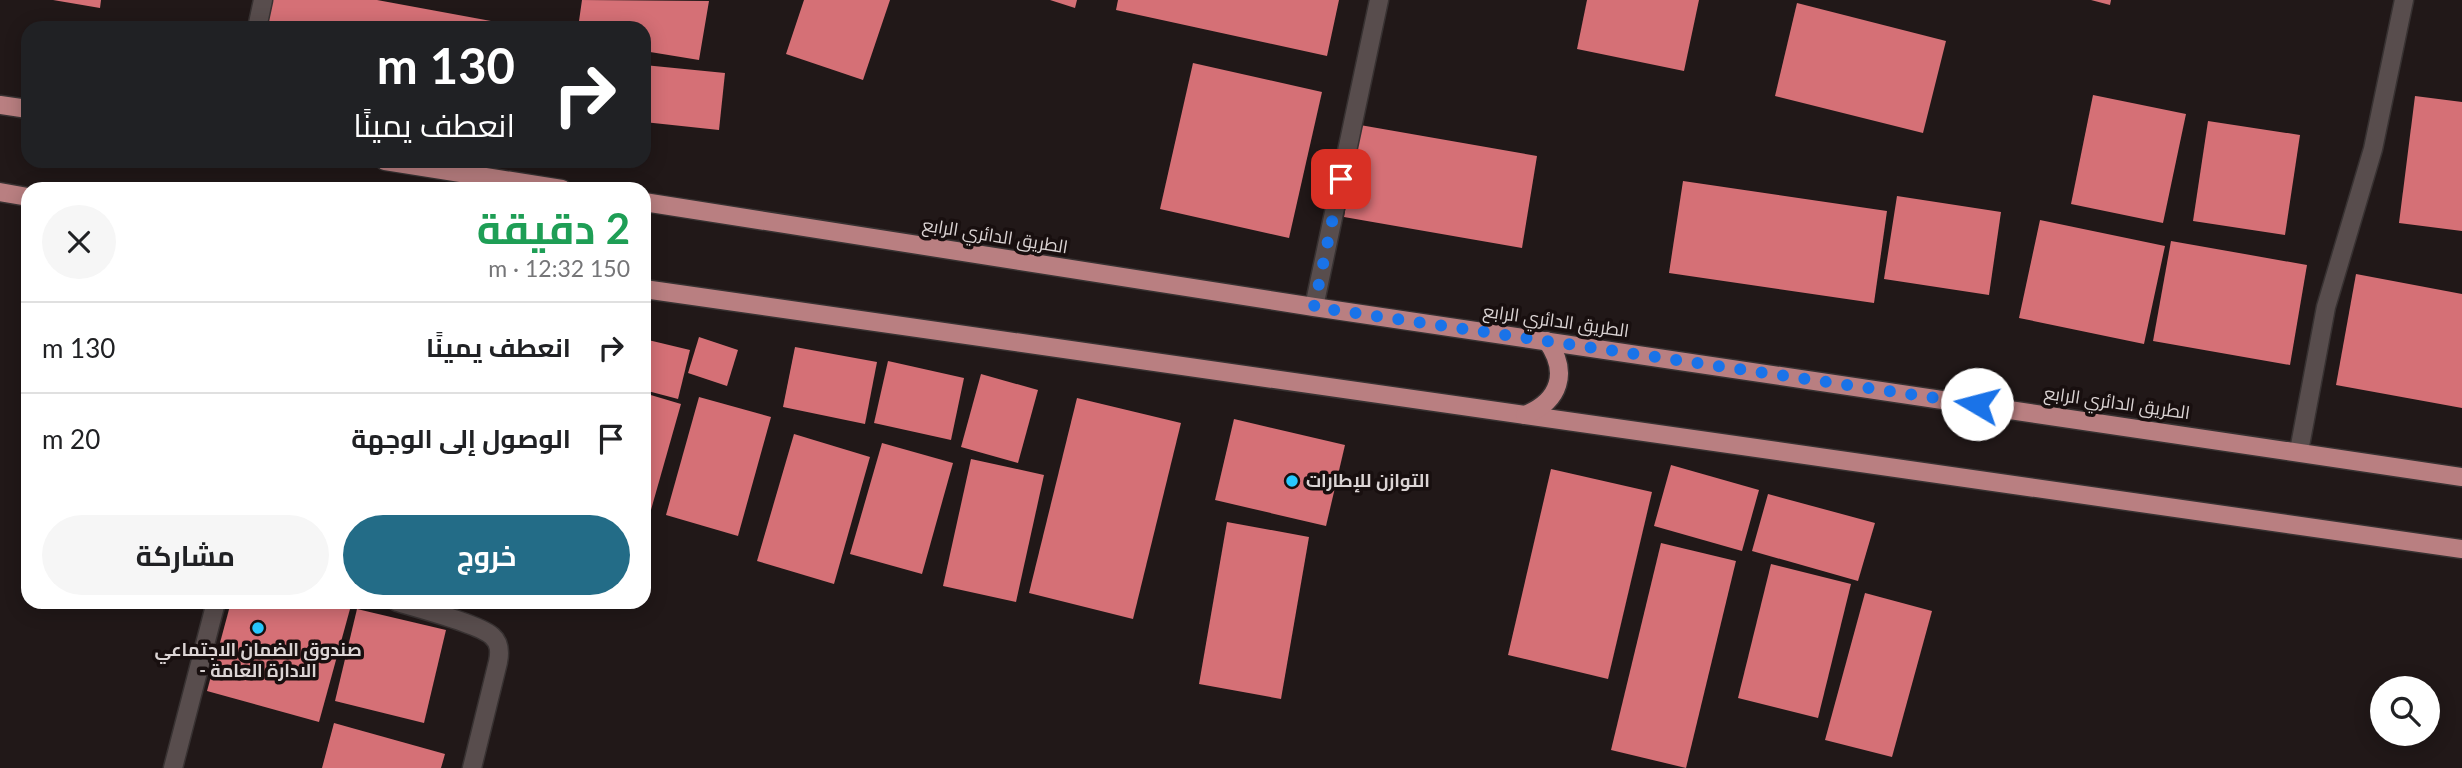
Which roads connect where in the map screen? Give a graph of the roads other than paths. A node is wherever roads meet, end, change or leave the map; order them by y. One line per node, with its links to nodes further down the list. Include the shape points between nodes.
1 (263, 0): 4 (street)
2 (1379, 0): 13 (street)
3 (2404, 0): 16 (street, via 2373,149 2326,307)
4 (258, 21)
5 (0, 105): 6 (main road)
6 (21, 108)
7 (429, 168): 8 (main road)
8 (518, 182)
9 (0, 192): 10 (main road)
10 (21, 196)
11 (651, 203): 13 (main road, الطريق الدائري الرابع)
12 (651, 290): 15 (main road)
13 (1314, 307): 14 (main road, الطريق الدائري الرابع)
14 (1547, 341): 15 (main road, via 1555,353 1559,381 1546,403); 16 (main road, الطريق الدائري الرابع)
15 (1525, 415): 18 (main road)
16 (2299, 451): 17 (main road, الطريق الدائري الرابع)
17 (2462, 477)
18 (2462, 549)
19 (214, 609): 21 (street)
20 (418, 609): 22 (street, via 485,631 498,643 498,662)
21 (173, 768)
22 (472, 768)

